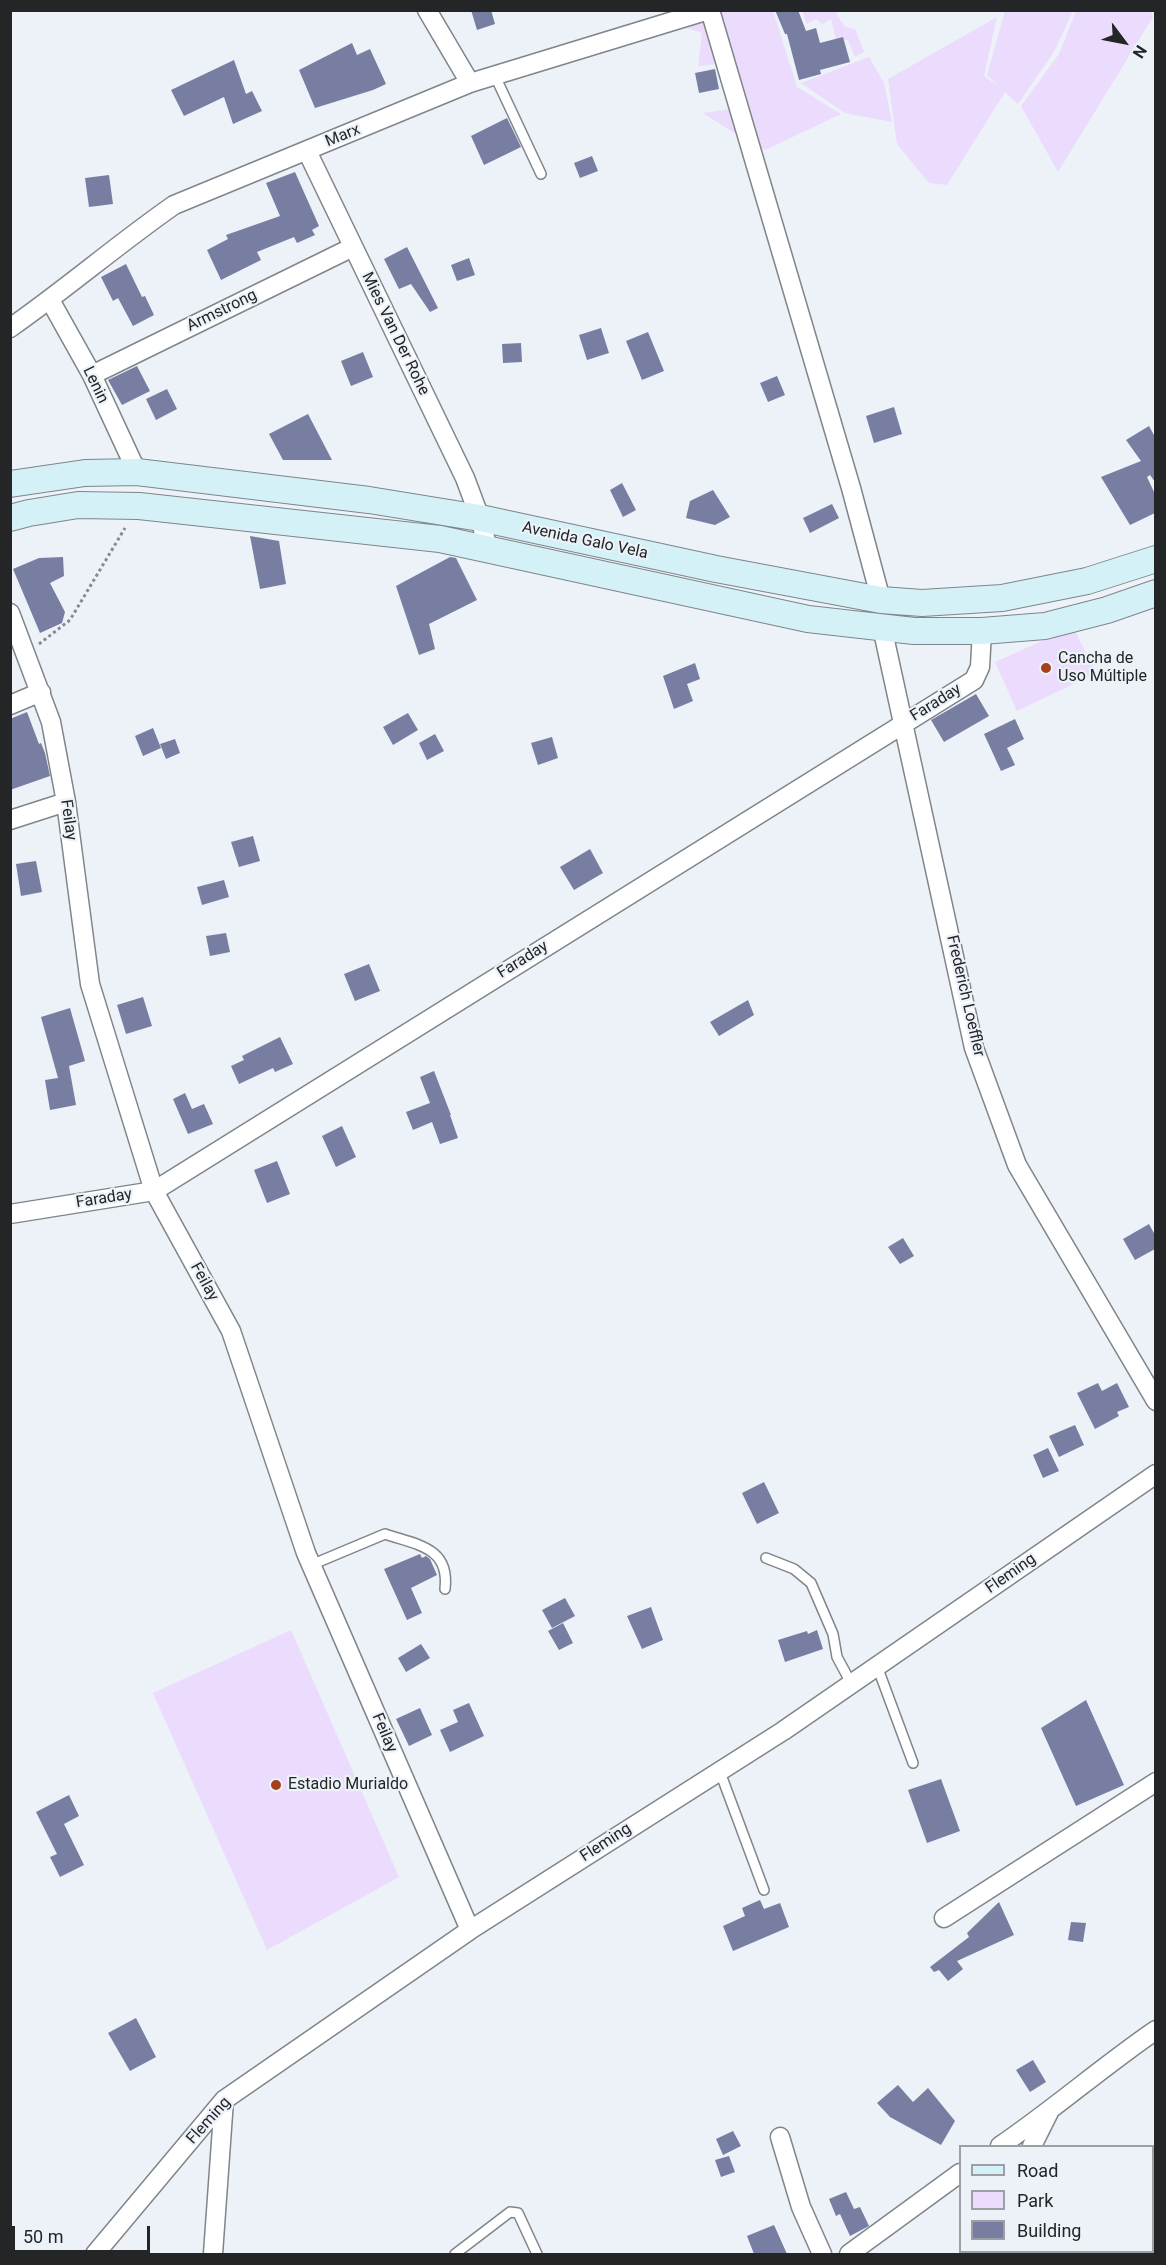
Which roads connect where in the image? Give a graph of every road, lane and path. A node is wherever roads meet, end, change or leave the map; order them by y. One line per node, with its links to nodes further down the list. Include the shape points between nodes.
1 (427, 10): 4 (street)
2 (709, 10): 3 (street, Marx); 19 (street)
3 (495, 76): 4 (street, Marx); 6 (lane)
4 (471, 83): 5 (street, Marx)
5 (307, 151): 7 (street, Mies Van Der Rohe); 8 (street, Marx, via 174,206 136,231)
6 (541, 174)
7 (353, 247): 10 (street, Armstrong); 15 (street, Mies Van Der Rohe, via 465,478)
8 (50, 300): 9 (street, Marx); 10 (street, Lenin)
9 (10, 328)
10 (92, 375): 11 (street, Lenin)
11 (137, 472): 12 (main road, Avenida Galo Vela, via 85,473); 15 (main road, Avenida Galo Vela, via 369,500)
12 (10, 484)
13 (139, 506): 14 (main road, Avenida Galo Vela, via 78,505); 16 (main road, Avenida Galo Vela, via 440,539); 23 (path, via 70,620)
14 (10, 518)
15 (480, 518): 16 (street, Mies Van Der Rohe); 19 (main road, Avenida Galo Vela)
16 (488, 549): 21 (main road, Avenida Galo Vela, via 808,619)
17 (1155, 559): 19 (main road, Avenida Galo Vela, via 1087,581 1002,598 922,603)
18 (1155, 593): 22 (main road, Avenida Galo Vela, via 1055,623)
19 (881, 600)
20 (10, 613): 23 (street, Feilay)
21 (882, 627): 22 (main road, Avenida Galo Vela); 26 (street, Frederich Loeffler)
22 (982, 631): 26 (street, Faraday, via 980,667 974,680)
23 (25, 652): 24 (street, Feilay)
24 (41, 693): 25 (street); 27 (street, Feilay, via 51,722)
25 (10, 705)
26 (904, 723): 29 (street, Faraday); 31 (street, Frederich Loeffler, via 974,1047 1017,1165)
27 (66, 802): 28 (street); 29 (street, Feilay, via 90,984)
28 (10, 820)
29 (154, 1191): 30 (street, Faraday); 34 (street, Feilay, via 231,1331)
30 (10, 1214)
31 (1155, 1401)
32 (1155, 1474): 36 (street, Fleming)
33 (766, 1558): 37 (lane, via 794,1569 811,1583 833,1634 837,1658)
34 (311, 1565): 35 (lane, via 385,1534 433,1552 442,1561); 43 (street, Feilay)
35 (445, 1589)
36 (877, 1666): 37 (street, Fleming); 38 (lane)
37 (851, 1683): 39 (street, Fleming)
38 (913, 1763)
39 (720, 1772): 41 (lane); 43 (street, Fleming)
40 (1155, 1782): 42 (street)
41 (764, 1890)
42 (944, 1918)
43 (470, 1930): 45 (street, Fleming)
44 (1155, 2030): 46 (street)
45 (224, 2100): 51 (street, Fleming); 52 (street)
46 (1050, 2110): 48 (street); 49 (street)
47 (780, 2138): 55 (street, via 801,2207)
48 (1000, 2145)
49 (1032, 2145)
50 (959, 2174): 56 (street)
51 (95, 2254)
52 (213, 2254)
53 (455, 2254): 54 (lane, via 510,2212 518,2213)
54 (537, 2254)
55 (822, 2254)
56 (849, 2254)

